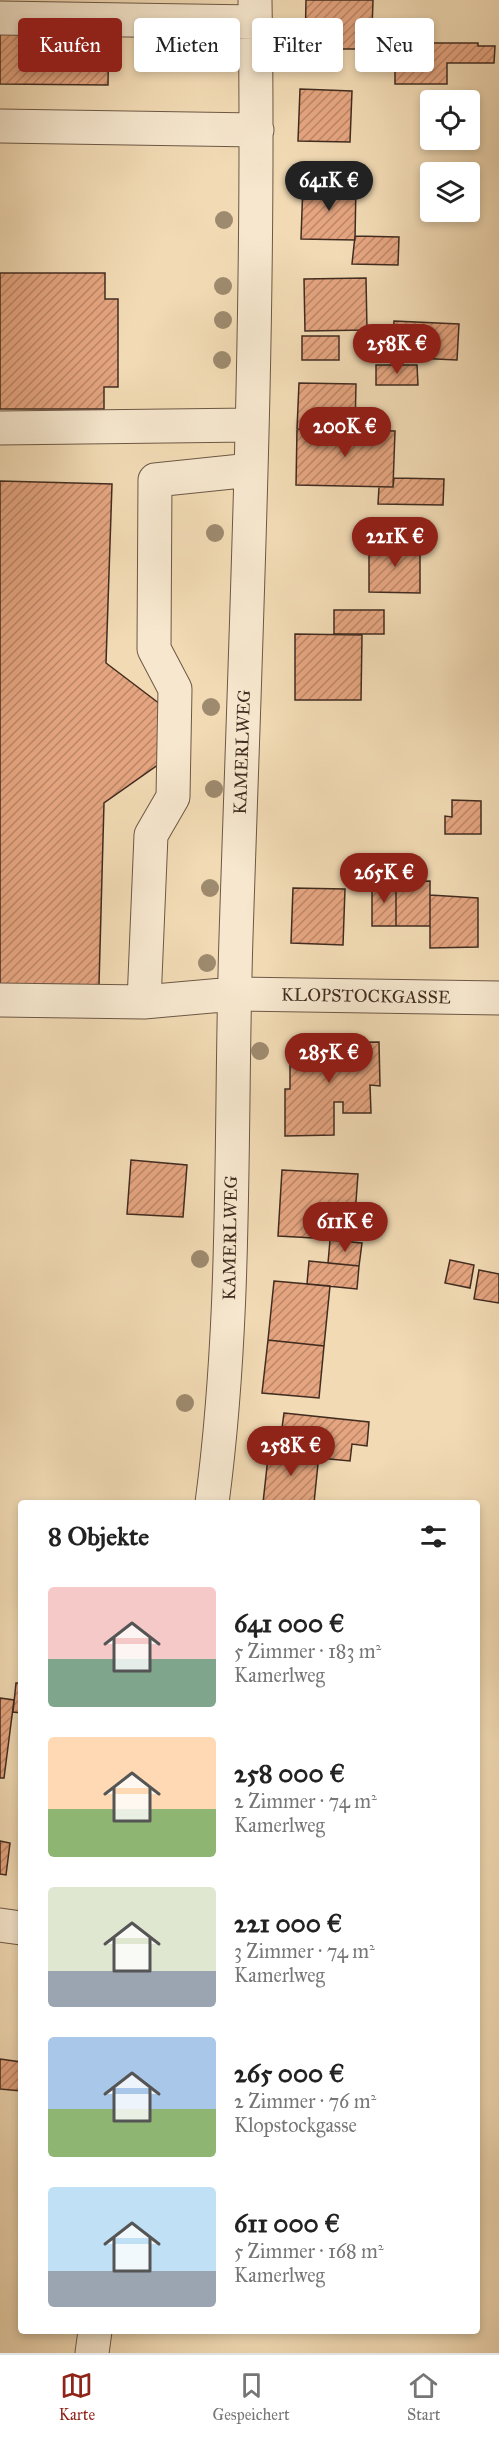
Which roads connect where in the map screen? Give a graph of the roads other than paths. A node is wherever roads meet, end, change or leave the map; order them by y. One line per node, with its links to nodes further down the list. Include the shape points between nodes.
1 (255, 11): 2 (street); 4 (street, KAMERLWEG)
2 (0, 18)
3 (0, 126): 4 (street)
4 (257, 130): 5 (street, KAMERLWEG)
5 (251, 425): 6 (street); 7 (street, KAMERLWEG)
6 (0, 428)
7 (251, 470): 8 (street, KAMERLWEG); 11 (street, via 156,480 154,649 175,689 173,797 151,835)
8 (234, 994): 9 (street, KLOPSTOCKGASSE); 11 (street, KLOPSTOCKGASSE); 12 (street, KAMERLWEG, via 230,1286 222,1429)
9 (499, 998)
10 (0, 1000): 11 (street, KLOPSTOCKGASSE)
11 (144, 1002)
12 (212, 1500)
13 (0, 1925): 14 (street)
14 (18, 1928)
15 (95, 2334): 16 (street)
16 (92, 2353)

